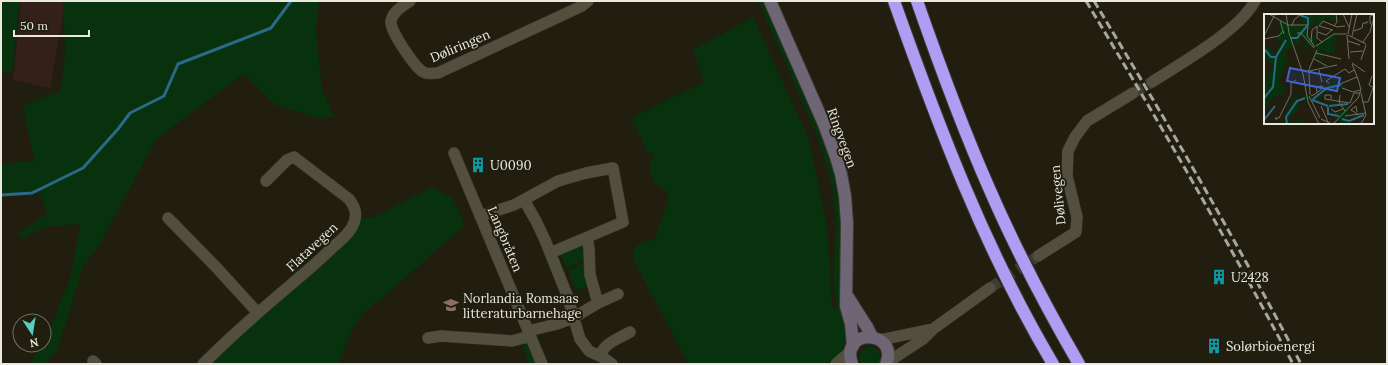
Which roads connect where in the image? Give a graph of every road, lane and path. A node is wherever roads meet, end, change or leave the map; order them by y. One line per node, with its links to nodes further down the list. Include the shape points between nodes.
1 (410, 1): 2 (street, Døliringen, via 393,14 390,24 393,34 418,67 428,74 438,73)
2 (588, 1)
3 (770, 1): 19 (main road, Ringvegen, via 824,124 841,174 847,223)
4 (894, 1): 36 (highway, via 924,86 968,196 1000,265)
5 (917, 1): 37 (highway, via 944,79 988,188 1019,254)
6 (1255, 1): 7 (street, via 1233,26 1199,52)
7 (1152, 82)
8 (1133, 93): 16 (street, Dølivegen, via 1087,121 1075,137 1068,151 1067,176 1077,216 1076,232)
9 (454, 153): 12 (street, Langbråten)
10 (266, 181): 21 (street, Flatavegen, via 287,160 294,157 349,199 356,212 352,227 346,235)
11 (524, 200): 12 (street, via 514,206); 14 (street, via 563,179 613,168 623,222); 15 (street)
12 (480, 216): 25 (street, Langbråten)
13 (168, 218): 21 (street)
14 (587, 238): 15 (street); 20 (street, via 590,275)
15 (550, 253): 22 (street, via 567,295)
16 (1038, 256)
17 (990, 288): 23 (street)
18 (618, 294): 20 (street)
19 (846, 294): 27 (main road); 28 (main road, Ringvegen)
20 (598, 303): 22 (street)
21 (258, 313): 31 (street, Flatavegen)
22 (572, 318): 25 (street); 29 (street, via 583,346)
23 (933, 329): 27 (street); 30 (street)
24 (630, 332): 29 (street, via 607,345)
25 (529, 334): 26 (street, via 512,341 441,336); 32 (street, Langbråten)
26 (428, 338)
27 (876, 338): 28 (main road, via 863,338); 30 (main road, via 888,350)
28 (852, 348): 34 (street); 35 (main road)
29 (600, 356): 33 (street)
30 (887, 363)
31 (204, 364)
32 (542, 364)
33 (612, 364)
34 (836, 364)
35 (852, 364)
36 (1053, 364)
37 (1079, 364)

